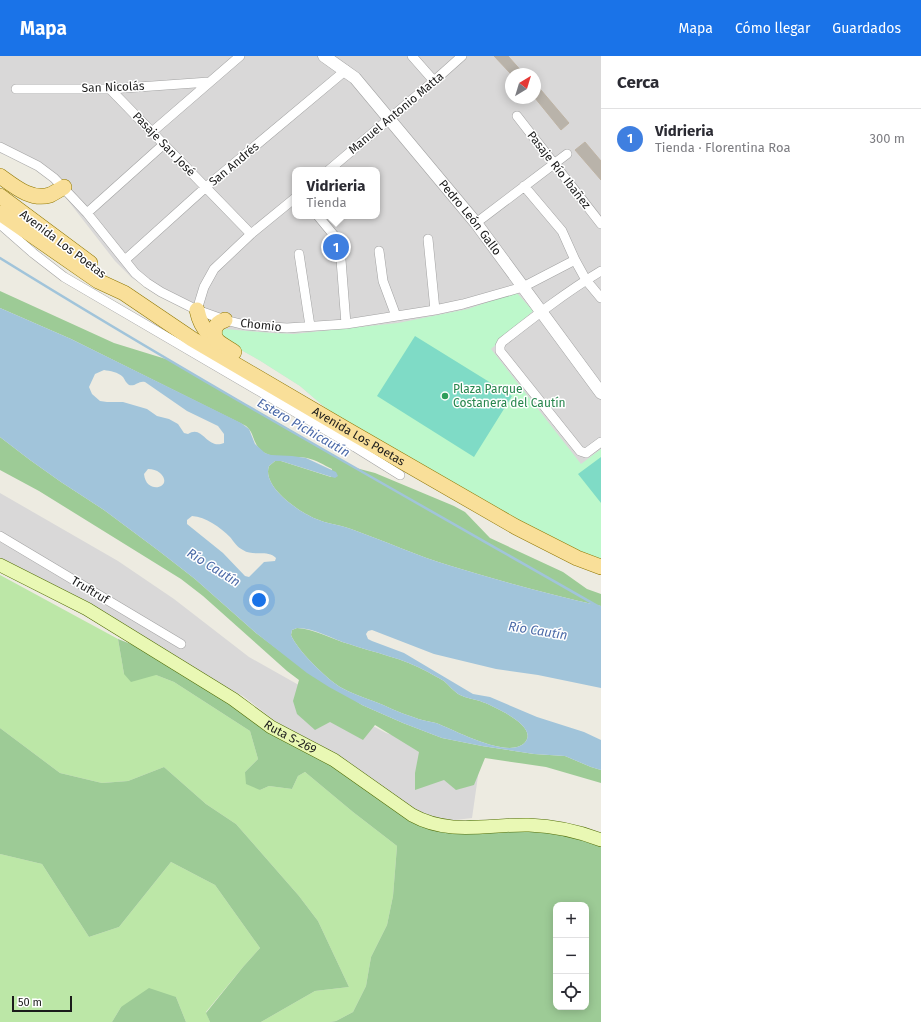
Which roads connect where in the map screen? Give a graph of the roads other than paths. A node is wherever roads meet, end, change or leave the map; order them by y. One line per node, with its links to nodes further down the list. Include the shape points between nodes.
1 (240, 56): 7 (street)
2 (324, 56): 5 (street, Pedro León Gallo)
3 (412, 56): 6 (street)
4 (462, 56): 6 (street, Manuel Antonio Matta)
5 (346, 70): 11 (street, Pedro León Gallo); 22 (street, San Andrés)
6 (434, 81): 11 (street, Manuel Antonio Matta)
7 (209, 82): 9 (street, San Nicolás); 12 (street)
8 (16, 89): 9 (street, San Nicolás)
9 (110, 89): 12 (street, Pasaje San José)
10 (517, 116): 16 (street, Pasaje Río Ibañez)
11 (389, 119): 17 (street, Manuel Antonio Matta); 30 (street, Pedro León Gallo)
12 (152, 132): 13 (street, Pasaje San José)
13 (164, 144): 22 (street, Pasaje San José); 26 (street)
14 (0, 147): 21 (street, Chomio, via 38,166)
15 (567, 154): 16 (street)
16 (554, 164): 20 (street); 32 (street, Pasaje Río Ibañez)
17 (333, 167)
18 (0, 176): 21 (main road, via 24,192 36,196 50,195)
19 (0, 185): 29 (main road)
20 (524, 186): 30 (street); 39 (street, via 562,231)
21 (64, 187): 26 (street, Chomio)
22 (206, 187): 33 (street, Pasaje San José); 38 (street, San Andrés)
23 (0, 196): 29 (main road, Avenida Los Poetas)
24 (292, 200): 33 (street)
25 (0, 213): 36 (main road, Avenida Los Poetas)
26 (87, 213): 38 (street, Chomio)
27 (320, 219): 50 (street, via 337,239 340,247)
28 (0, 220): 36 (main road)
29 (35, 222): 43 (main road, Avenida Los Poetas, via 104,274)
30 (476, 223): 42 (street, Pedro León Gallo)
31 (0, 224): 56 (street, via 64,277)
32 (601, 224)
33 (251, 234): 45 (street, via 214,269 204,287)
34 (428, 239): 46 (street)
35 (379, 251): 48 (street, via 383,281)
36 (59, 253): 43 (main road, Avenida Los Poetas, via 98,282)
37 (299, 254): 51 (street)
38 (125, 260): 45 (street, Chomio, via 147,283)
39 (575, 260): 41 (street); 42 (street, Chomio)
40 (601, 271): 41 (street)
41 (586, 280): 44 (street); 47 (street)
42 (523, 287): 46 (street, Chomio); 47 (street, Pedro León Gallo)
43 (124, 293): 54 (main road, Avenida Los Poetas, via 192,339)
44 (601, 298)
45 (197, 310): 49 (street, Chomio); 52 (main road, via 204,328)
46 (435, 310): 48 (street, Chomio)
47 (541, 312): 53 (street, Pedro León Gallo); 55 (street, via 502,342 500,352 580,451 586,453)
48 (396, 316): 50 (street, Chomio)
49 (225, 320): 51 (street, Chomio, via 263,327); 52 (main road, via 214,328 214,336)
50 (346, 324): 51 (street, Chomio)
51 (310, 326)
52 (218, 342): 54 (main road, via 301,393)
53 (601, 394)
54 (330, 420): 59 (main road, Avenida Los Poetas, via 516,527 577,558)
55 (601, 442)
56 (400, 475)
57 (0, 536): 60 (street, Truftruf)
58 (0, 565): 61 (main road, Ruta S-269, via 87,609 233,699 271,727 334,760 412,815 425,821 449,827 544,826 573,831)
59 (601, 567)
60 (181, 644)
61 (601, 840)

